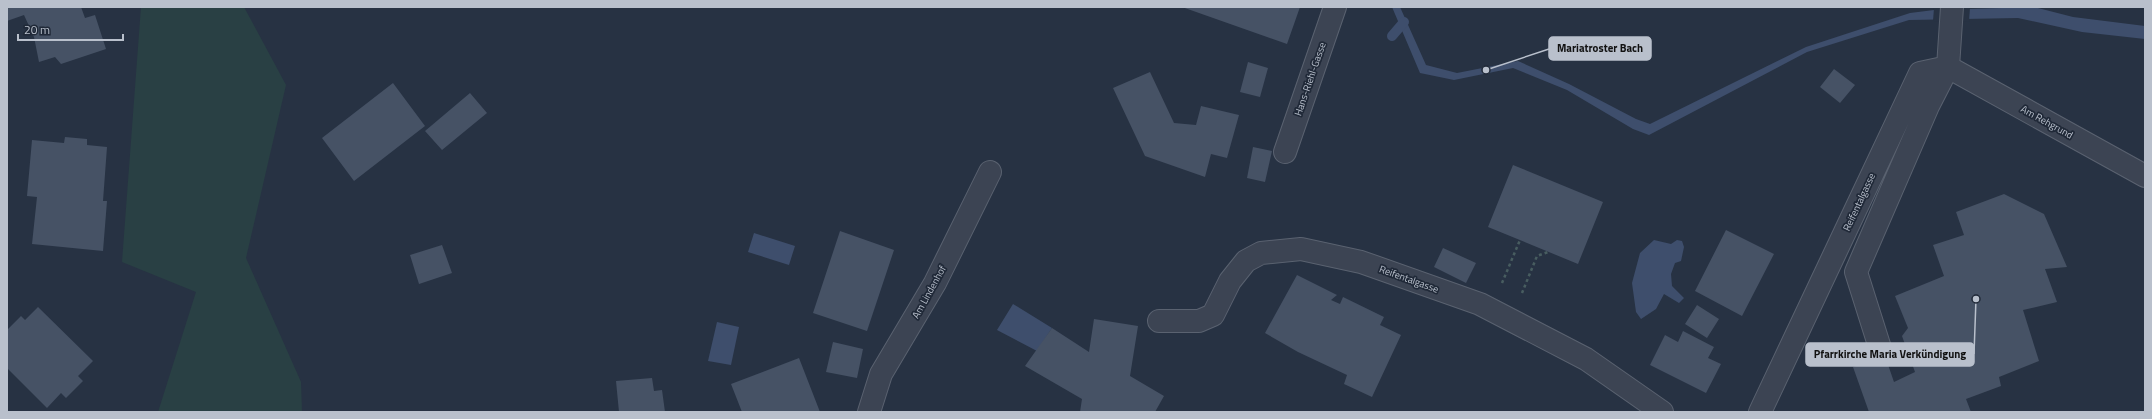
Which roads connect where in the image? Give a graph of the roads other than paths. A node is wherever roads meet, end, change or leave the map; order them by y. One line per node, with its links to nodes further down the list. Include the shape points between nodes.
1 (1335, 7): 4 (street, Hans-Riehl-Gasse)
2 (1952, 7): 3 (street)
3 (1948, 67): 6 (street, Am Rehgrund); 8 (street, via 1928,106 1856,272); 11 (street, Reifentalgasse, via 1920,74)
4 (1285, 152)
5 (990, 172): 9 (street, Am Lindenhof, via 935,282 881,374)
6 (2145, 176)
7 (1159, 321): 10 (street, Reifentalgasse, via 1199,321 1213,315 1230,281 1246,261 1261,253 1301,249 1361,262 1491,310 1586,359)
8 (1880, 348)
9 (869, 412)
10 (1662, 412)
11 (1760, 412)

